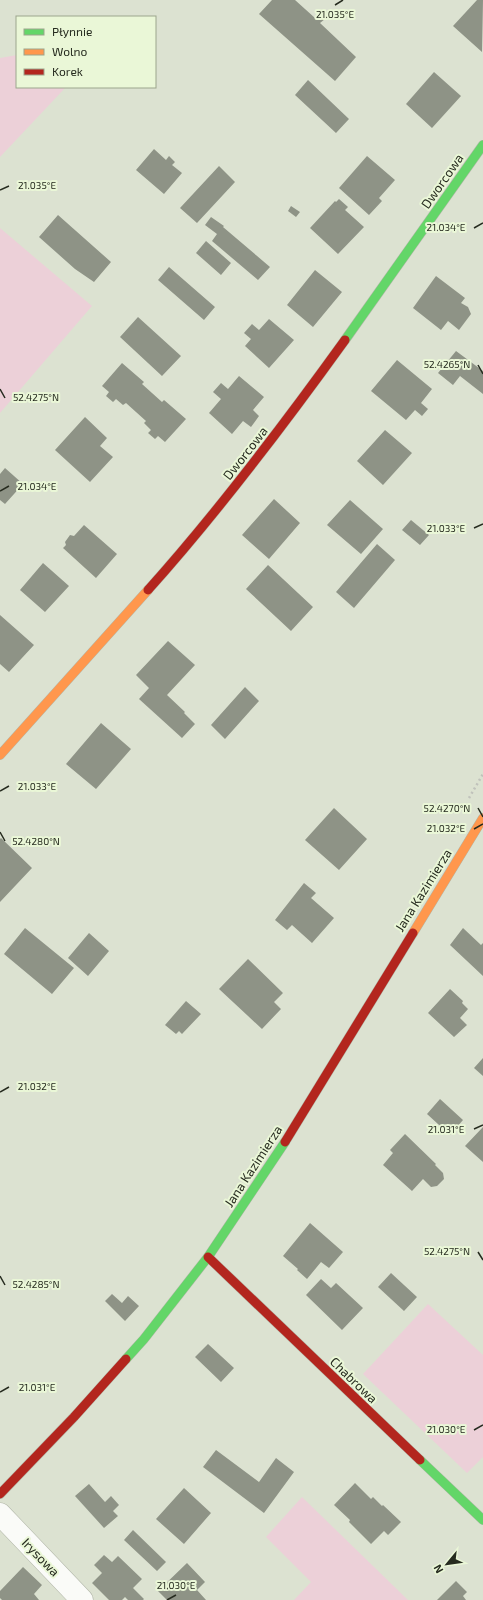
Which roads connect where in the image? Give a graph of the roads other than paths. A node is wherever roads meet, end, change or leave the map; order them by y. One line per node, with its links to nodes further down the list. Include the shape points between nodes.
1 (483, 145): 2 (street, Dworcowa, via 290,417 185,549)
2 (0, 755)
3 (483, 818): 4 (street, Jana Kazimierza, via 277,1155)
4 (208, 1257): 5 (street, Jana Kazimierza, via 144,1339); 7 (street, Chabrowa)
5 (0, 1494)
6 (0, 1514): 8 (street, Irysowa)
7 (483, 1520)
8 (82, 1600)

